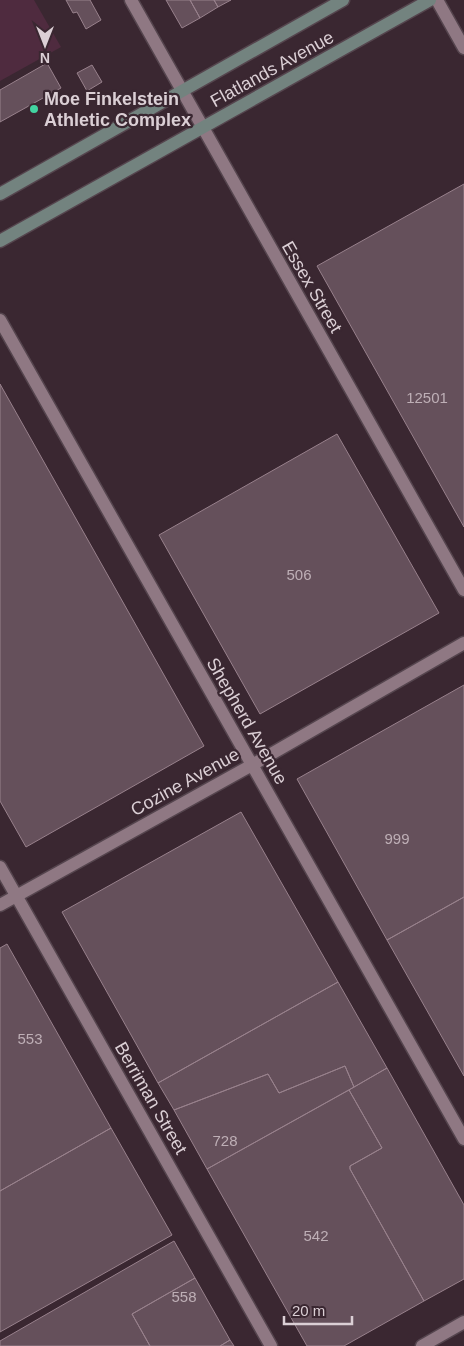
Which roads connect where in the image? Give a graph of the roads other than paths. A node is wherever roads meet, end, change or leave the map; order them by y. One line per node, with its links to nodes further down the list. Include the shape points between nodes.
1 (131, 0): 6 (street, Essex Street)
2 (343, 0): 6 (main road, Flatlands Avenue)
3 (430, 0): 7 (main road, Flatlands Avenue)
4 (437, 0): 5 (street)
5 (464, 48)
6 (182, 92): 7 (street, Essex Street); 8 (main road, Flatlands Avenue)
7 (202, 128): 9 (main road, Flatlands Avenue); 11 (street, Essex Street)
8 (0, 194)
9 (0, 240)
10 (0, 320): 13 (street, Shepherd Avenue)
11 (464, 590)
12 (464, 643): 13 (street, Cozine Avenue)
13 (252, 765): 15 (street, Cozine Avenue); 17 (street, Shepherd Avenue)
14 (0, 867): 15 (street, Berriman Street)
15 (16, 896): 16 (street, Cozine Avenue); 19 (street, Berriman Street)
16 (0, 905)
17 (464, 1139)
18 (464, 1322): 20 (street)
19 (271, 1346)
20 (422, 1346)

